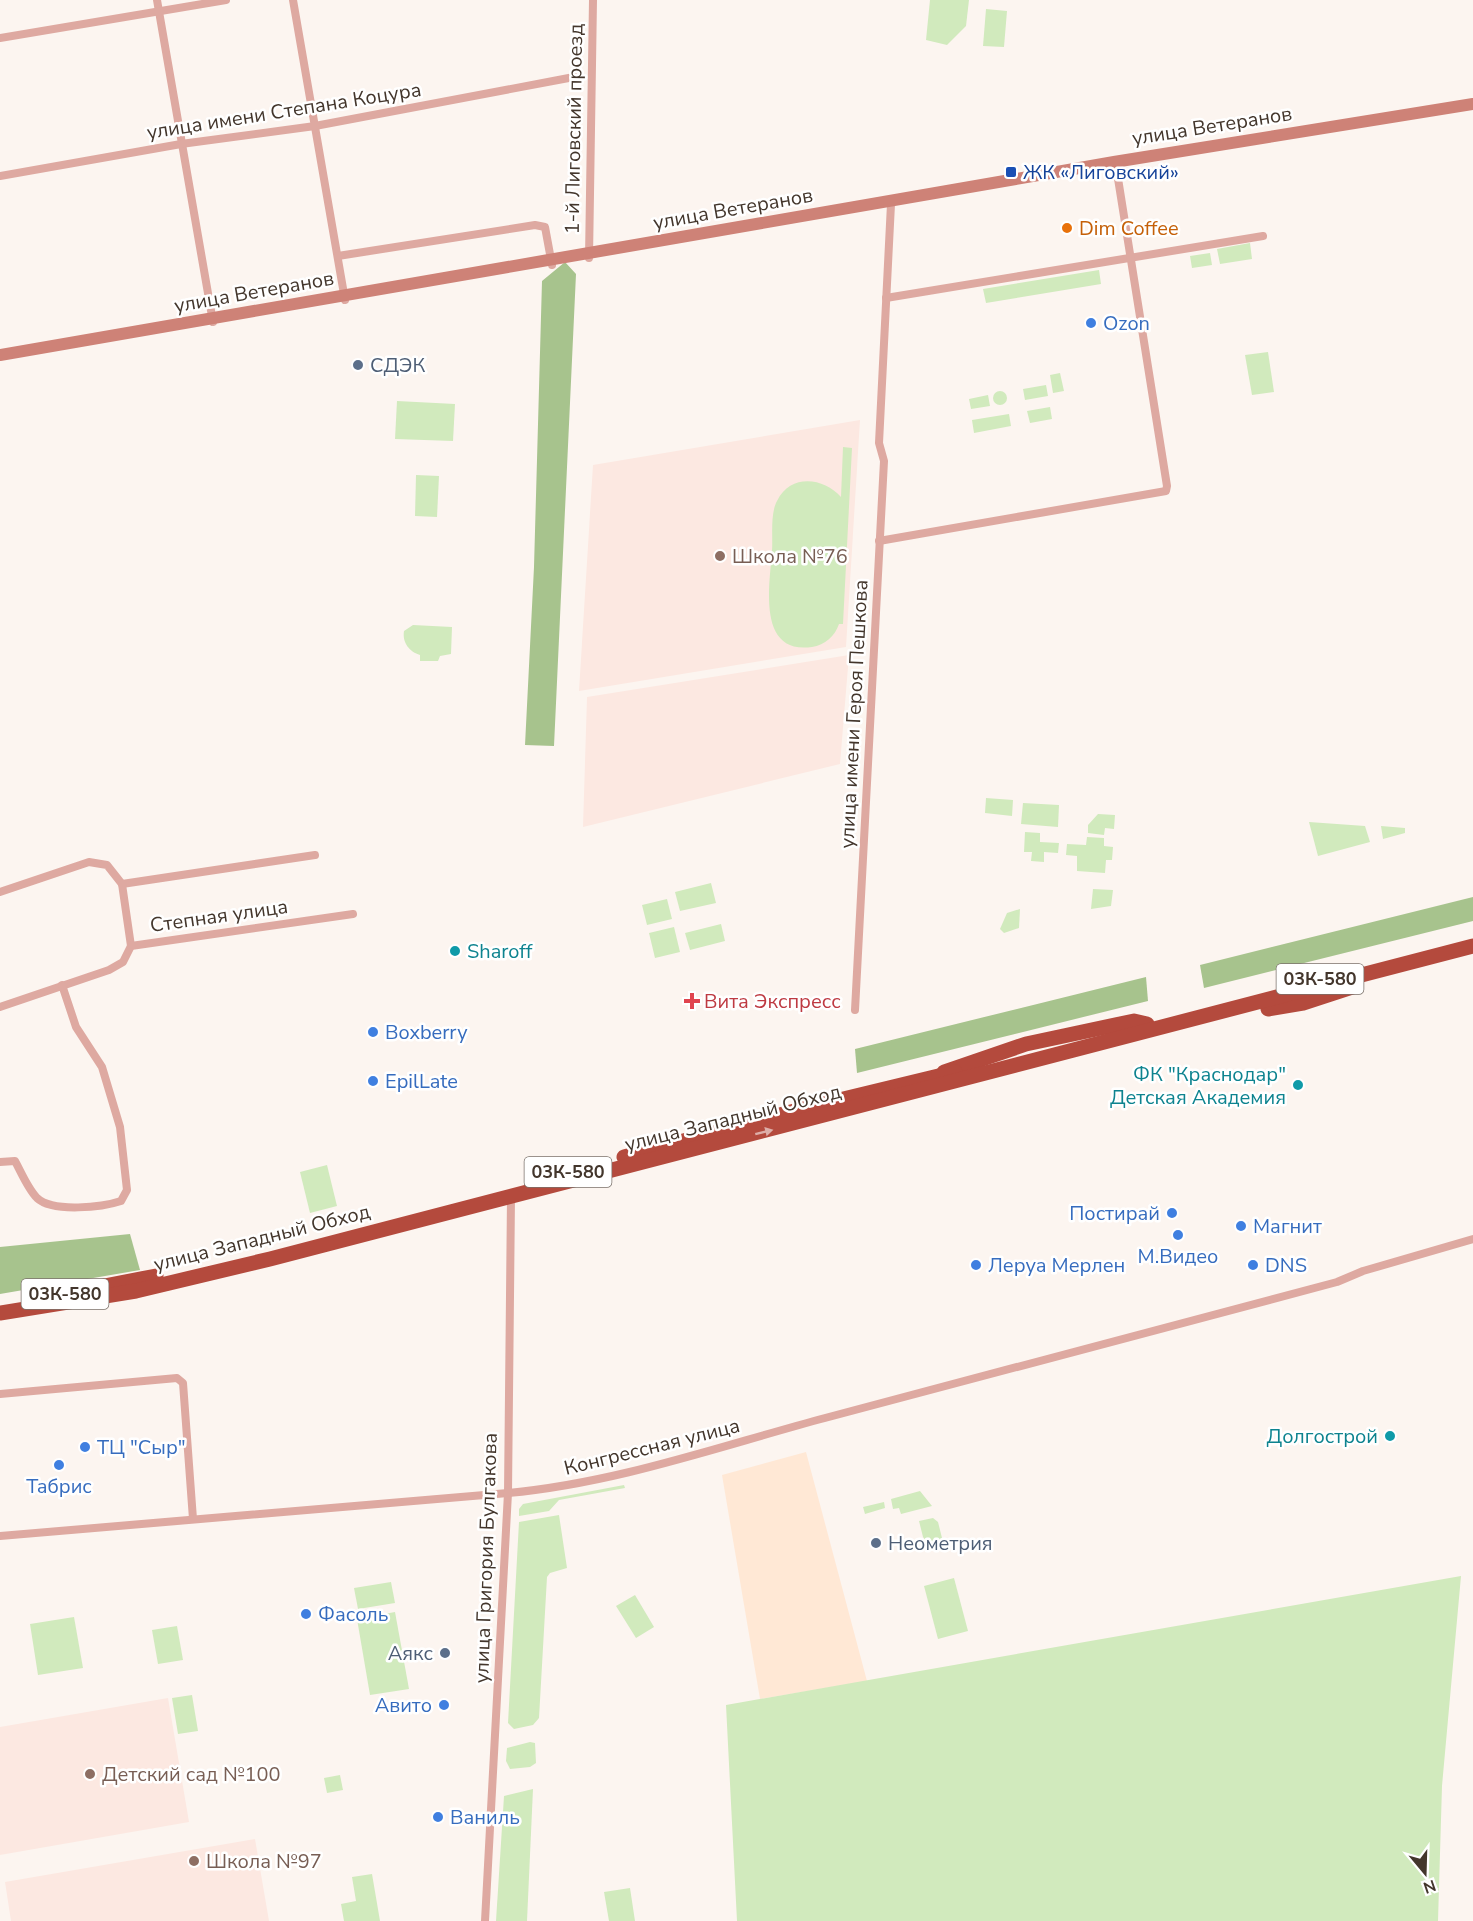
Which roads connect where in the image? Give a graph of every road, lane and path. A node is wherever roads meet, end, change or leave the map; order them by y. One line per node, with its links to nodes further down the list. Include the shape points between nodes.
1 (157, 0): 5 (street)
2 (226, 0): 5 (street)
3 (293, 0): 9 (street)
4 (593, 0): 16 (street, 1-й Лиговский проезд)
5 (159, 11): 6 (street); 10 (street)
6 (0, 38)
7 (574, 77): 9 (street, улица имени Степана Коцура)
8 (1473, 106): 11 (street, улица Ветеранов); 16 (street, улица Ветеранов, via 1114,162)
9 (315, 126): 10 (street, улица имени Степана Коцура); 15 (street)
10 (181, 144): 12 (street, улица имени Степана Коцура); 21 (street)
11 (1116, 166): 13 (street, улица Ветеранов); 17 (street)
12 (0, 176)
13 (891, 204): 16 (street, улица Ветеранов); 19 (street, улица имени Героя Пешкова)
14 (1263, 236): 17 (street)
15 (338, 256): 18 (street, via 536,225 545,227); 20 (street)
16 (588, 256): 18 (street, улица Ветеранов)
17 (1131, 256): 19 (street); 23 (street, via 1166,490)
18 (551, 261): 20 (street, улица Ветеранов)
19 (886, 298): 23 (street, улица имени Героя Пешкова)
20 (345, 299): 21 (street, улица Ветеранов)
21 (213, 320): 22 (street, улица Ветеранов)
22 (0, 357)
23 (879, 541): 33 (street, улица имени Героя Пешкова)
24 (315, 855): 25 (street)
25 (122, 884): 26 (street, via 107,865 89,862); 29 (street)
26 (0, 892)
27 (353, 914): 29 (street, Степная улица)
28 (1473, 939): 38 (highway, улица Западный Обход / 03К-580, via 802,1108 314,1241 154,1277)
29 (131, 946): 31 (street, Степная улица, via 123,962)
30 (1473, 946): 35 (highway, улица Западный Обход / 03К-580, one-way to 30)
31 (62, 986): 32 (street, Степная улица); 34 (street, via 76,1027 102,1067 120,1127 127,1190 122,1201 103,1206 54,1206 38,1199 15,1161)
32 (0, 1007)
33 (855, 1010)
34 (0, 1162)
35 (511, 1197): 37 (highway, улица Западный Обход / 03К-580); 42 (street, улица Григория Булгакова)
36 (1473, 1239): 42 (street, Конгрессная улица, via 1337,1282 627,1474)
37 (86, 1301): 39 (highway, улица Западный Обход / 03К-580); 40 (street)
38 (0, 1305)
39 (0, 1313)
40 (0, 1318)
41 (0, 1394): 43 (street, via 177,1378 183,1383)
42 (508, 1493): 43 (street, Конгрессная улица); 45 (street, улица Григория Булгакова)
43 (193, 1519): 44 (street, Конгрессная улица)
44 (0, 1536)
45 (484, 1921)

